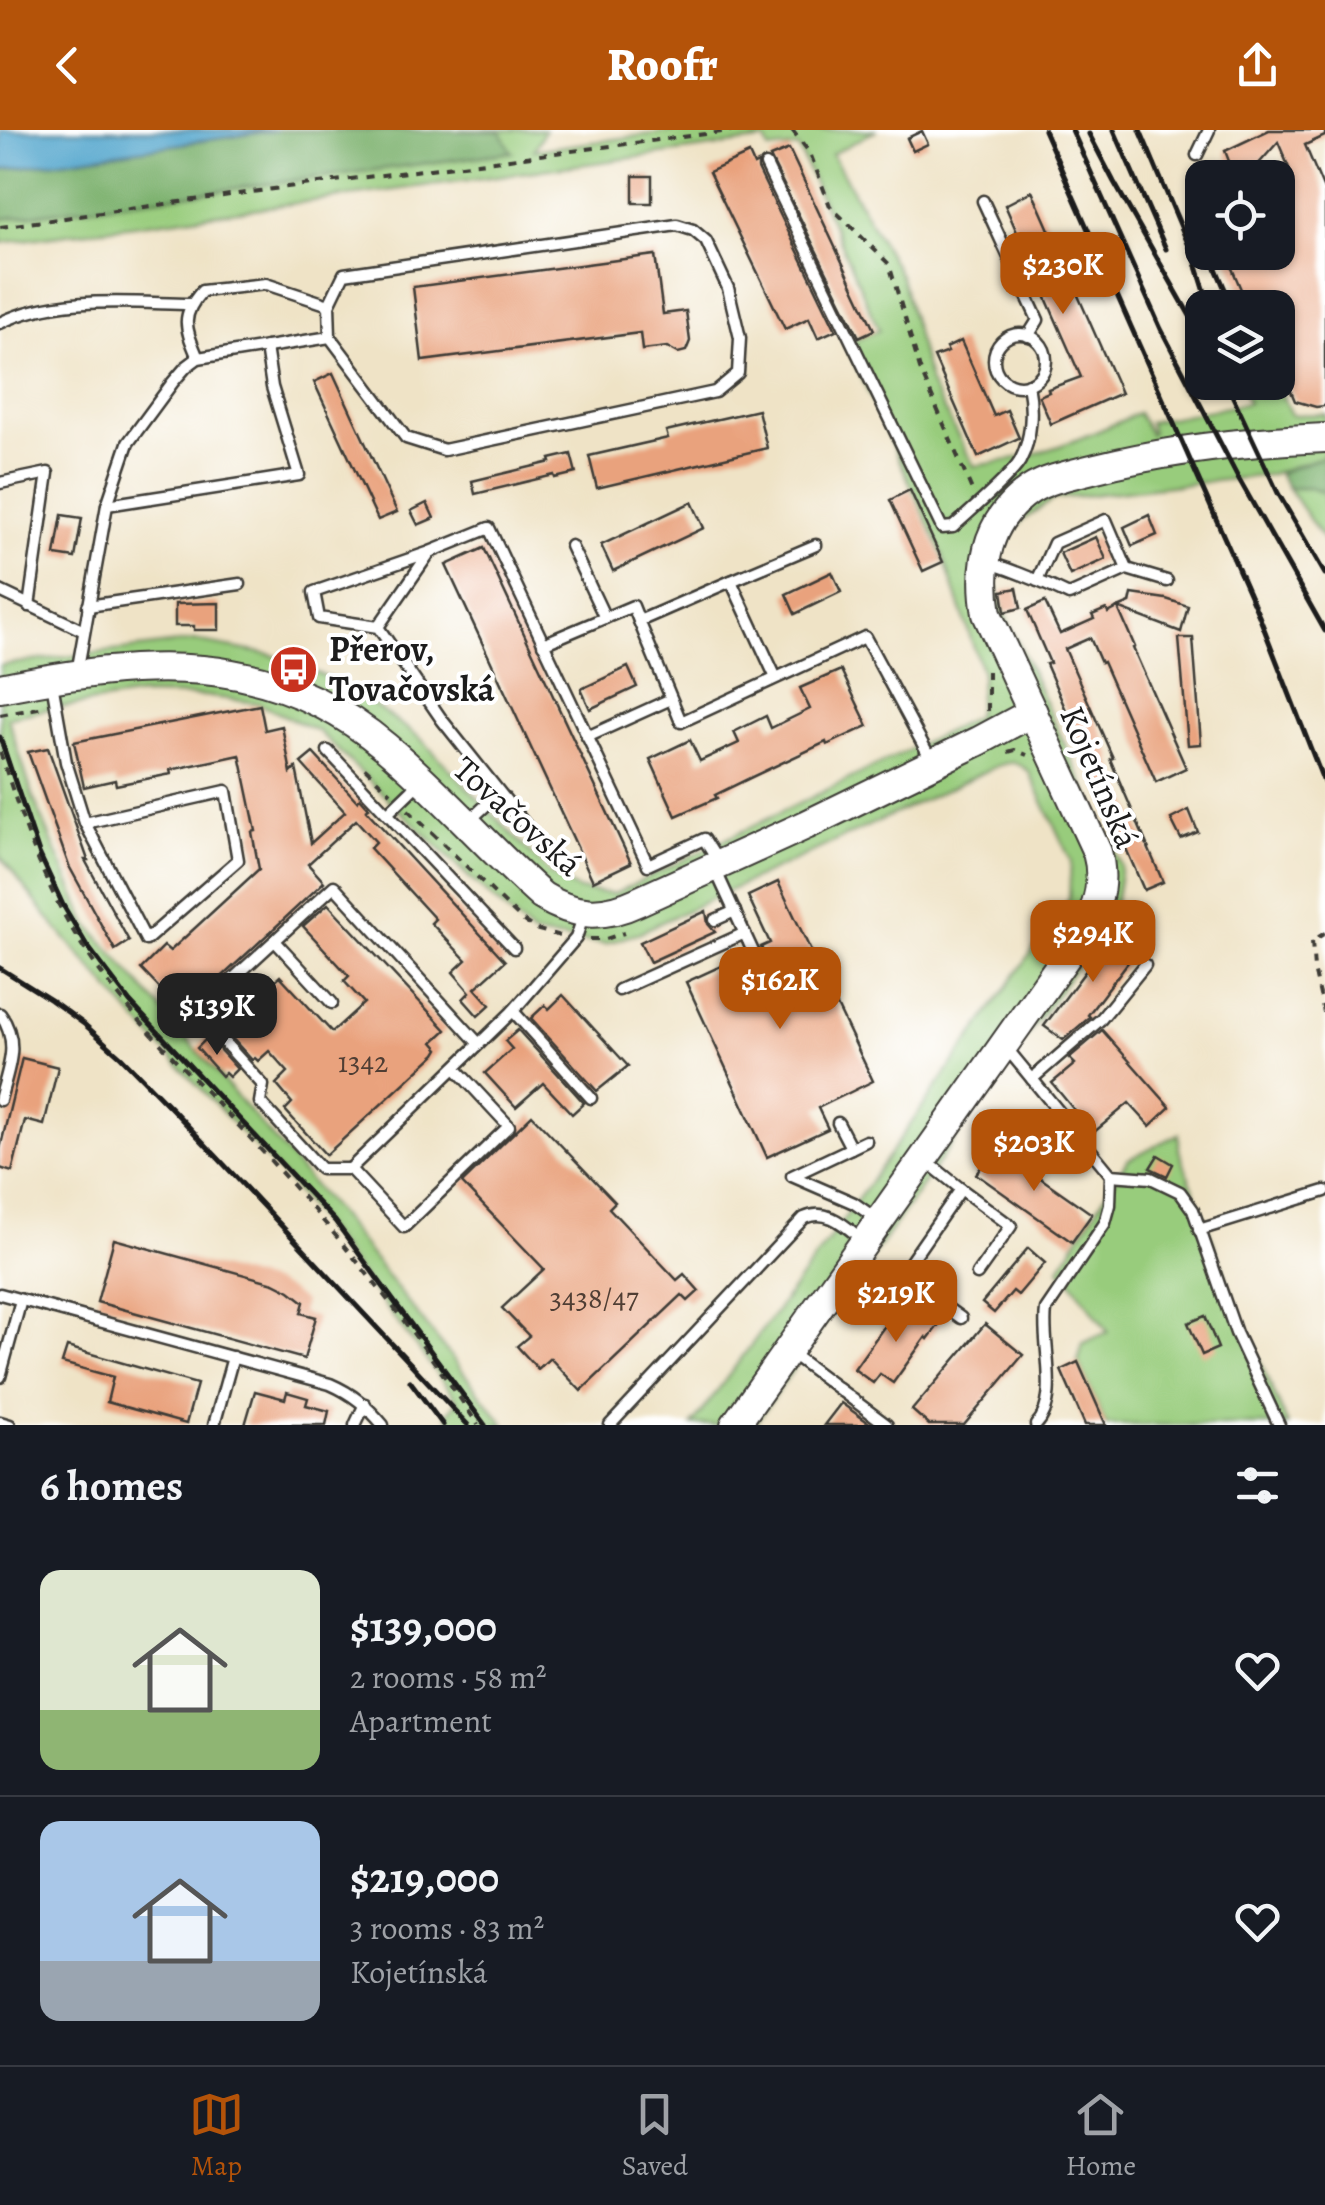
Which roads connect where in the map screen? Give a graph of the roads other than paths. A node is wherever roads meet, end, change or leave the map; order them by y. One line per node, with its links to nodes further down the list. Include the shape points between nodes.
1 (1209, 130): 2 (lane)
2 (1196, 155)
3 (766, 165): 16 (lane, via 939,524 952,528)
4 (983, 202): 8 (lane, via 1038,320)
5 (190, 304): 6 (lane, via 202,292 266,284); 7 (lane, via 102,302 24,311); 11 (lane, via 185,327)
6 (330, 305): 9 (lane); 9 (lane, via 344,274 677,225 706,241 728,288 740,338 738,374 715,392 444,450 406,438)
7 (0, 323)
8 (1028, 336): 12 (lane, via 1046,358 1042,374); 12 (lane, via 1008,337 995,358 1004,380)
9 (330, 337): 10 (lane)
10 (266, 347): 11 (lane); 15 (lane, via 299,475)
11 (198, 358): 15 (lane, via 128,443)
12 (1028, 384): 16 (lane, via 1032,406 1019,464)
13 (1325, 438): 17 (main road, Kojetínská, via 1149,456 1057,478 1030,490)
14 (0, 484): 28 (lane, via 48,474)
15 (106, 505): 29 (lane)
16 (976, 505): 17 (lane)
17 (1000, 523): 21 (main road, Kojetínská)
18 (816, 545): 23 (lane)
19 (570, 546): 30 (lane)
20 (430, 552): 32 (lane); 32 (lane, via 314,592 318,618); 34 (lane, via 489,528)
21 (984, 561): 24 (lane); 39 (main road, Kojetínská, via 987,614)
22 (1128, 569): 24 (lane, via 1069,594); 24 (lane, via 1106,520 1054,543); 25 (lane)
23 (731, 581): 31 (lane); 36 (lane)
24 (1037, 581)
25 (1167, 581)
26 (240, 584): 29 (lane)
27 (0, 591): 28 (lane)
28 (29, 606): 33 (lane)
29 (88, 606): 33 (lane)
30 (605, 618): 31 (lane, via 633,606); 34 (lane)
31 (639, 621): 38 (lane)
32 (378, 627): 44 (lane)
33 (84, 631): 35 (lane)
34 (543, 644): 40 (lane)
35 (64, 677): 37 (main road, Tovačovská); 43 (main road, Tovačovská, via 194,668 259,678 345,717); 46 (lane, via 66,762)
36 (776, 678): 38 (lane, via 681,722); 42 (lane, via 865,637)
37 (0, 688)
38 (672, 698): 40 (lane)
39 (1033, 712): 42 (main road, Tovačovská); 63 (main road, Kojetínská, via 1097,852 1101,884 1090,921)
40 (587, 737): 48 (lane, via 648,865 704,839)
41 (328, 751): 45 (lane)
42 (933, 764): 48 (main road, Tovačovská)
43 (422, 780): 45 (lane); 47 (main road, Tovačovská)
44 (499, 793): 47 (lane); 49 (lane)
45 (388, 813): 55 (lane)
46 (85, 823): 46 (lane, via 146,940 238,860 226,790)
47 (466, 825): 51 (main road, Tovačovská, via 542,896)
48 (717, 865): 50 (lane); 51 (main road, Tovačovská, via 619,910)
49 (560, 867)
50 (735, 911): 52 (lane); 53 (lane)
51 (584, 914): 60 (lane, via 576,938)
52 (715, 920)
53 (745, 933): 57 (lane); 58 (lane)
54 (275, 941): 59 (lane); 62 (lane, via 334,886); 72 (lane, via 197,1012 263,1085 260,1102 321,1169)
55 (514, 948)
56 (1144, 964): 65 (lane, via 1101,1019)
57 (767, 982)
58 (619, 990)
59 (332, 1003)
60 (513, 1012): 62 (lane); 66 (lane)
61 (0, 1014): 67 (lane, via 12,1032 12,1055)
62 (480, 1044): 64 (lane)
63 (1004, 1044): 65 (lane); 71 (main road, Kojetínská)
64 (455, 1068): 72 (lane); 72 (lane, via 510,1126 404,1227)
65 (1032, 1079): 73 (lane)
66 (590, 1098)
67 (0, 1100)
68 (838, 1123): 70 (lane)
69 (866, 1141): 70 (lane)
70 (852, 1148): 77 (lane, via 792,1176 854,1202)
71 (922, 1158): 74 (lane); 77 (main road, Kojetínská)
72 (350, 1169)
73 (1112, 1174): 76 (lane, via 1152,1178 1180,1192); 96 (lane, via 1105,1223 1046,1310 1050,1393)
74 (961, 1188): 78 (lane, via 1011,1226); 79 (lane)
75 (1325, 1192): 76 (lane)
76 (1199, 1230): 97 (lane)
77 (872, 1231): 84 (main road, Kojetínská); 94 (lane, via 830,1216 804,1218)
78 (977, 1274)
79 (901, 1276): 82 (lane); 83 (lane)
80 (0, 1294): 81 (lane)
81 (21, 1300): 85 (lane); 86 (lane)
82 (877, 1310)
83 (961, 1318)
84 (788, 1351): 89 (main road, Kojetínská); 95 (lane)
85 (233, 1357): 87 (lane, via 330,1384); 91 (lane)
86 (0, 1378)
87 (365, 1404): 92 (lane); 93 (lane)
88 (0, 1422): 90 (lane)
89 (740, 1422)
90 (10, 1425)
91 (214, 1425)
92 (355, 1425)
93 (383, 1425)
94 (610, 1425)
95 (887, 1425)
96 (1036, 1425)
97 (1279, 1425)

